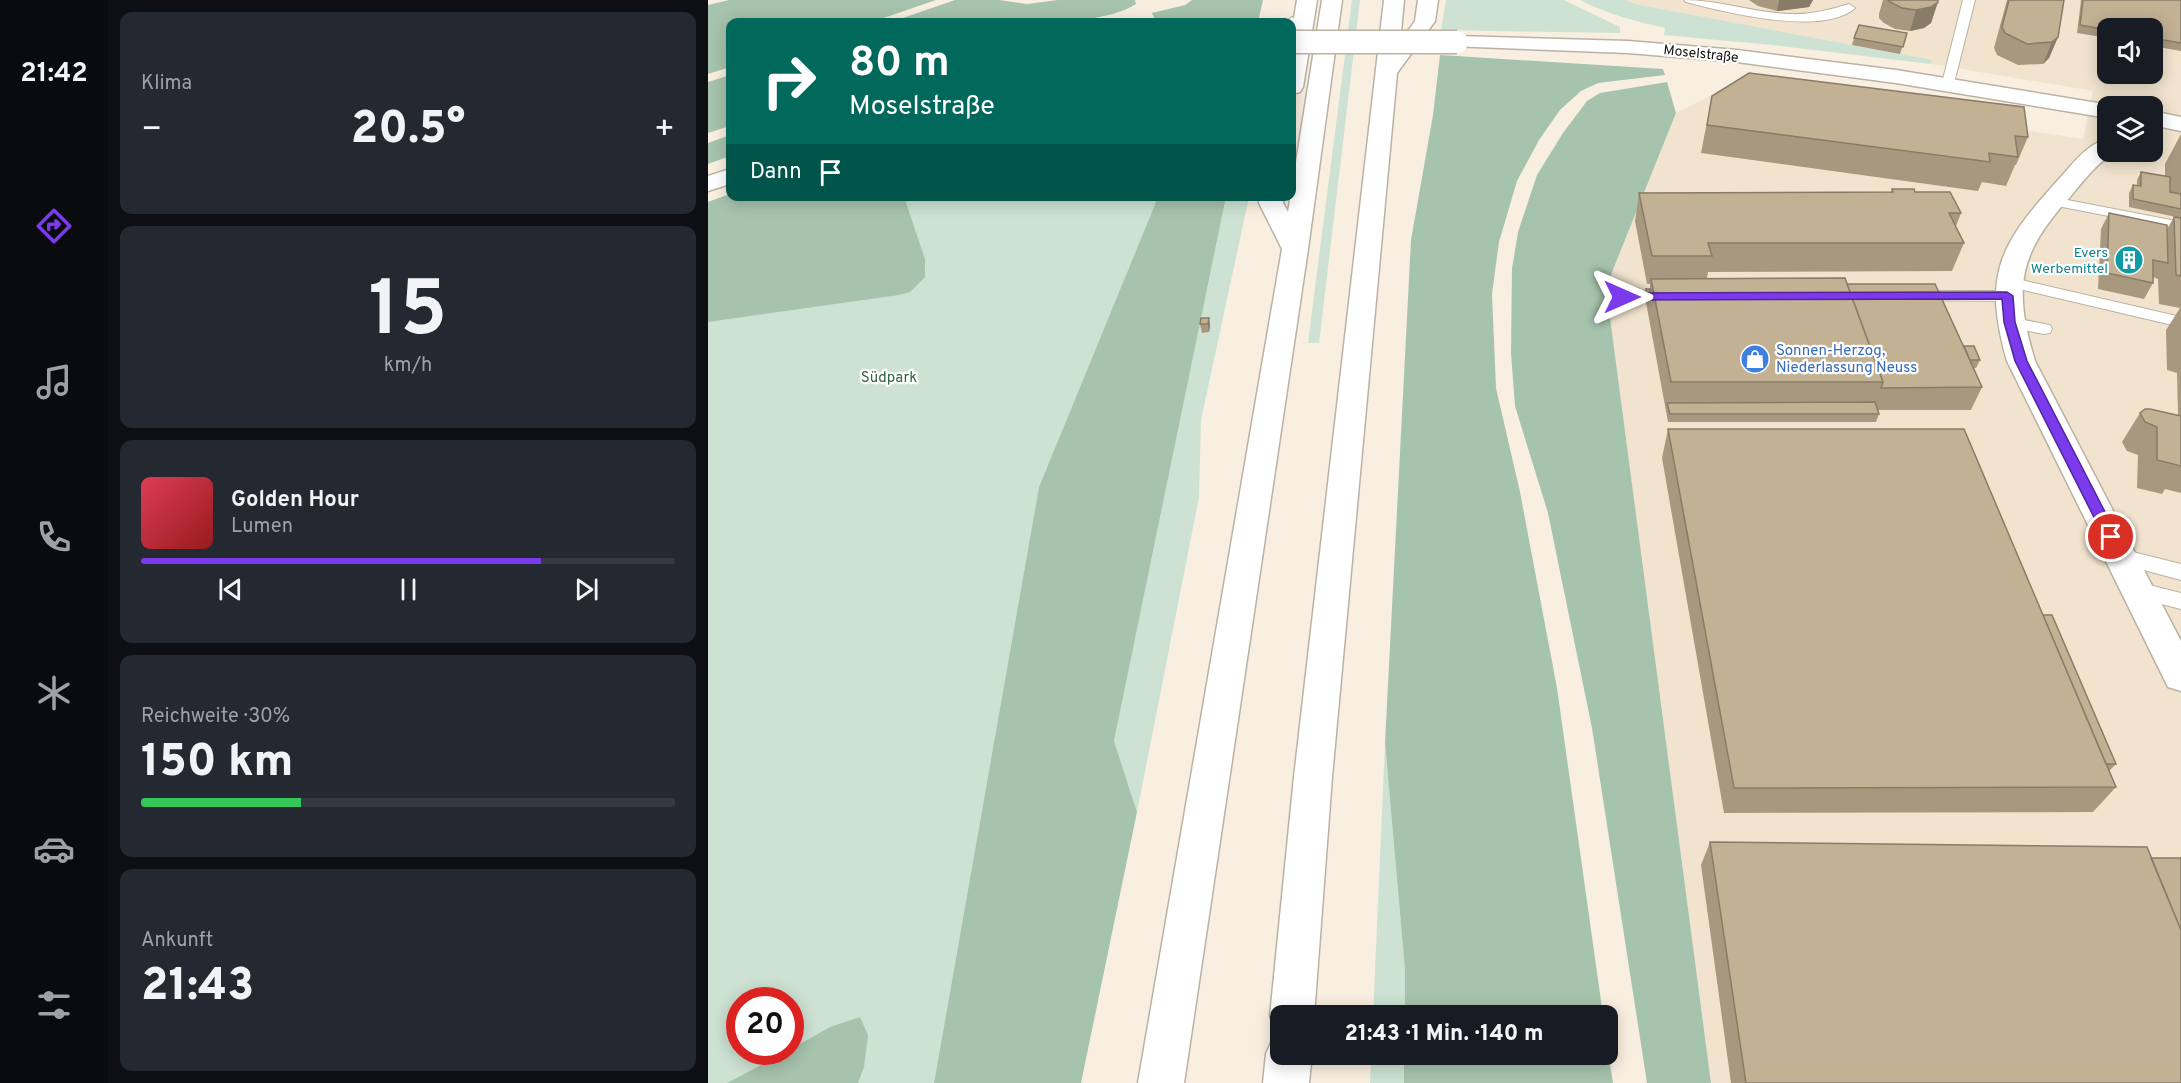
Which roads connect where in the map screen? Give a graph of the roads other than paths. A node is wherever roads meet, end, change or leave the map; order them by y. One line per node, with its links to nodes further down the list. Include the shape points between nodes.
1 (1307, 0): 9 (main road)
2 (1332, 0): 19 (main road)
3 (1394, 0): 10 (main road)
4 (1428, 0): 10 (main road, via 1425,21)
5 (1690, 0): 7 (lane, via 1788,19 1817,18)
6 (1969, 0): 11 (lane)
7 (1848, 9)
8 (1296, 29): 11 (main road, Moselstraße, bridge, via 1457,42 1685,51)
9 (1296, 64)
10 (1384, 80): 31 (main road)
11 (1948, 83): 12 (main road, Moselstraße)
12 (2097, 109)
13 (2097, 153): 17 (main road)
14 (726, 177): 15 (main road)
15 (708, 184)
16 (1271, 201): 19 (main road)
17 (2052, 201): 18 (lane); 23 (main road, via 2020,241 2014,255)
18 (2181, 226)
19 (1295, 249): 33 (main road)
20 (1692, 296): 22 (lane)
21 (1902, 296): 23 (lane)
22 (1622, 297)
23 (2008, 300): 24 (lane); 25 (lane); 26 (main road, via 2021,361)
24 (2181, 322)
25 (2044, 328)
26 (2121, 557): 27 (lane); 28 (main road)
27 (2181, 572)
28 (2137, 590): 29 (lane); 30 (main road)
29 (2181, 601)
30 (2181, 676)
31 (1293, 1005)
32 (1288, 1065): 34 (main road)
33 (1161, 1083)
34 (1286, 1083)

